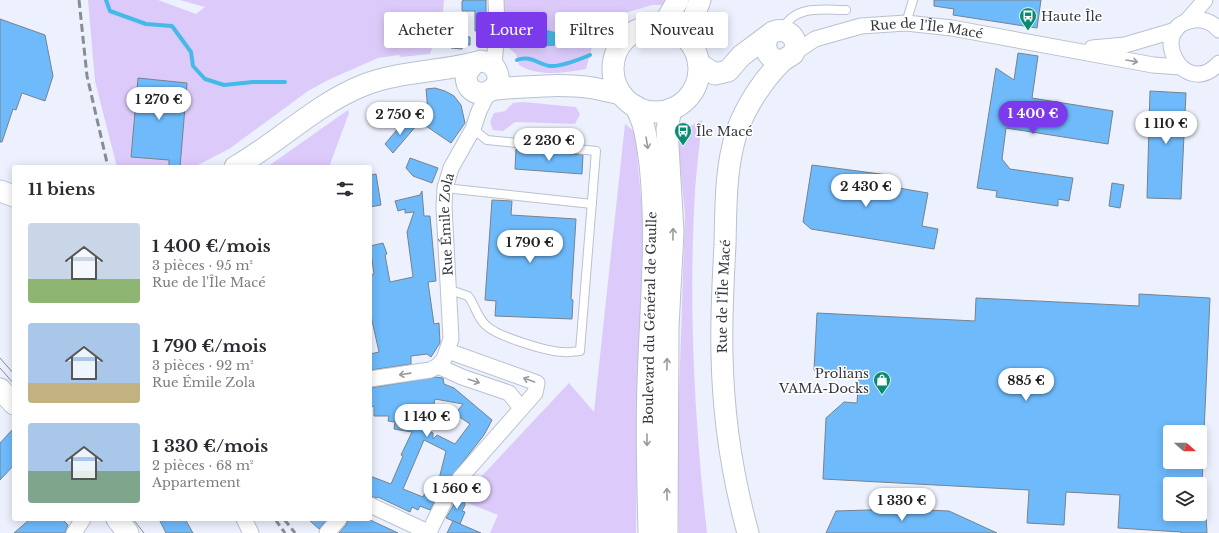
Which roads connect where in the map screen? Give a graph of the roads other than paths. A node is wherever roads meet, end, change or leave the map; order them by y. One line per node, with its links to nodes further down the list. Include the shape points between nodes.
1 (496, 0): 23 (street, Rue Émile Zola)
2 (678, 0): 7 (main road)
3 (700, 0): 8 (main road)
4 (912, 0): 9 (lane)
5 (1205, 0): 10 (street)
6 (846, 10): 16 (lane, via 804,10 786,23)
7 (671, 12)
8 (696, 12)
9 (906, 23): 13 (street, Rue de l'Île Macé, via 861,26); 14 (street, Rue de l'Île Macé)
10 (1181, 26): 11 (street, Rue de l'Île Macé, via 1196,20 1205,20); 14 (street, Rue de l'Île Macé, via 1112,47 1090,48); 20 (street, via 1172,38 1171,50 1174,60)
11 (1219, 30)
12 (636, 32): 17 (main road, via 619,47)
13 (815, 39): 16 (street); 16 (street, Rue de l'Île Macé)
14 (1038, 43): 20 (street, Rue de l'Île Macé, one-way to 20, via 1153,65)
15 (693, 48): 19 (main road)
16 (779, 50): 19 (main road, via 741,56 724,73 716,74); 25 (main road, via 750,59 724,85); 53 (main road, Rue de l'Île Macé, via 737,130 726,203 723,370 728,441 738,499)
17 (614, 62): 24 (main road, via 596,76); 26 (main road, via 614,79)
18 (1219, 63): 21 (street, via 1209,71)
19 (699, 64): 25 (main road)
20 (1180, 67): 21 (street, Rue de l'Île Macé)
21 (1198, 74): 22 (street)
22 (1219, 76)
23 (484, 77): 24 (main road, via 535,86); 28 (street, Rue Émile Zola); 29 (main road, via 430,71 365,84 312,113)
24 (570, 86): 26 (main road, via 592,88)
25 (694, 90): 27 (main road, via 683,102)
26 (628, 100): 27 (main road, via 650,112); 51 (main road, Boulevard du Général de Gaulle, one-way to 51, via 641,117 653,188 654,233 648,386)
27 (671, 109): 52 (main road, Boulevard du Général de Gaulle, one-way to 27, via 668,327 673,232 667,129)
28 (473, 129): 30 (street, Rue Émile Zola, via 451,168); 33 (lane, via 487,140 596,151)
29 (238, 165)
30 (445, 188): 33 (lane); 34 (street, Rue Émile Zola)
31 (0, 191): 32 (main road)
32 (12, 195)
33 (592, 204): 34 (lane, via 580,351 564,352 535,346 500,333 480,319 468,296)
34 (450, 290): 35 (street, Rue Émile Zola, via 452,327)
35 (448, 351): 36 (street, Rue Émile Zola); 40 (street, one-way to 35, via 535,393 537,383)
36 (438, 366): 37 (street, one-way to 37, via 430,370); 40 (street, one-way to 40, via 509,393)
37 (372, 379)
38 (0, 389): 39 (main road)
39 (12, 402)
40 (521, 408): 46 (street, via 461,477 447,496)
41 (372, 506): 46 (street)
42 (82, 521): 47 (street)
43 (119, 521): 48 (main road)
44 (245, 521): 49 (street)
45 (337, 521): 50 (street)
46 (429, 532)
47 (74, 533)
48 (128, 533)
49 (251, 533)
50 (327, 533)
51 (649, 533)
52 (667, 533)
53 (748, 533)

